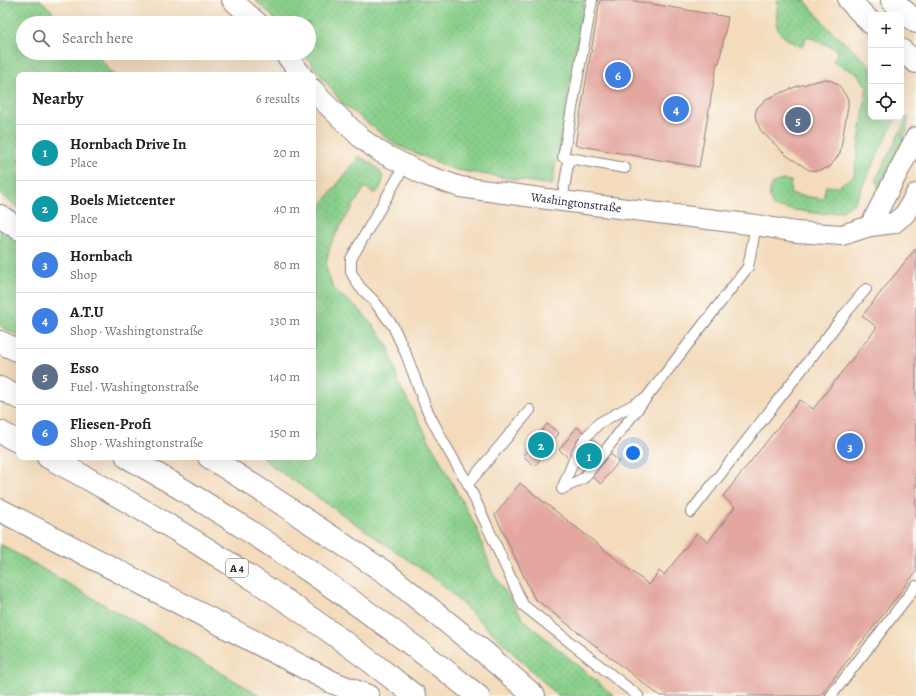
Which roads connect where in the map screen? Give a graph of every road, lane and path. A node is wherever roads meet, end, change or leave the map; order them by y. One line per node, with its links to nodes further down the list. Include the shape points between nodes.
1 (232, 0): 5 (street)
2 (592, 0): 14 (lane, via 563,157)
3 (849, 0): 6 (main road)
4 (892, 0): 7 (main road)
5 (250, 16)
6 (868, 20)
7 (916, 22)
8 (904, 52): 10 (main road)
9 (290, 60): 11 (street)
10 (916, 62)
11 (300, 72)
12 (316, 93): 15 (street, Washingtonstraße, via 362,139)
13 (916, 137): 21 (street)
14 (569, 158): 16 (lane); 18 (lane)
15 (405, 165): 18 (street, Washingtonstraße, via 460,187); 36 (lane, via 351,259 351,272 358,286 374,301 392,326 406,354 426,408)
16 (625, 168)
17 (916, 194): 21 (street, Washingtonstraße, via 905,214 894,223)
18 (562, 201): 20 (street, Washingtonstraße)
19 (0, 216): 22 (main road)
20 (756, 225): 21 (street, Washingtonstraße, via 796,232 842,235); 28 (lane, via 748,267)
21 (870, 226)
22 (16, 227)
23 (866, 289): 39 (lane)
24 (0, 342): 25 (main road)
25 (16, 350)
26 (0, 388): 27 (main road)
27 (16, 396)
28 (646, 398): 28 (lane, via 598,423 578,450 562,489 584,478)
29 (530, 410): 36 (lane)
30 (0, 432): 31 (main road)
31 (16, 440)
32 (53, 460): 42 (main road, A 4, via 149,513 214,553 340,639)
33 (132, 460): 43 (main road, via 220,512 293,560 364,609)
34 (214, 460): 37 (main road)
35 (234, 460): 37 (main road)
36 (468, 484): 45 (lane, via 523,605)
37 (270, 496): 44 (main road, via 386,573)
38 (0, 510): 41 (main road, via 334,683)
39 (691, 512)
40 (916, 586): 46 (lane)
41 (368, 696)
42 (415, 696)
43 (478, 696)
44 (534, 696)
45 (638, 696)
46 (831, 696)

